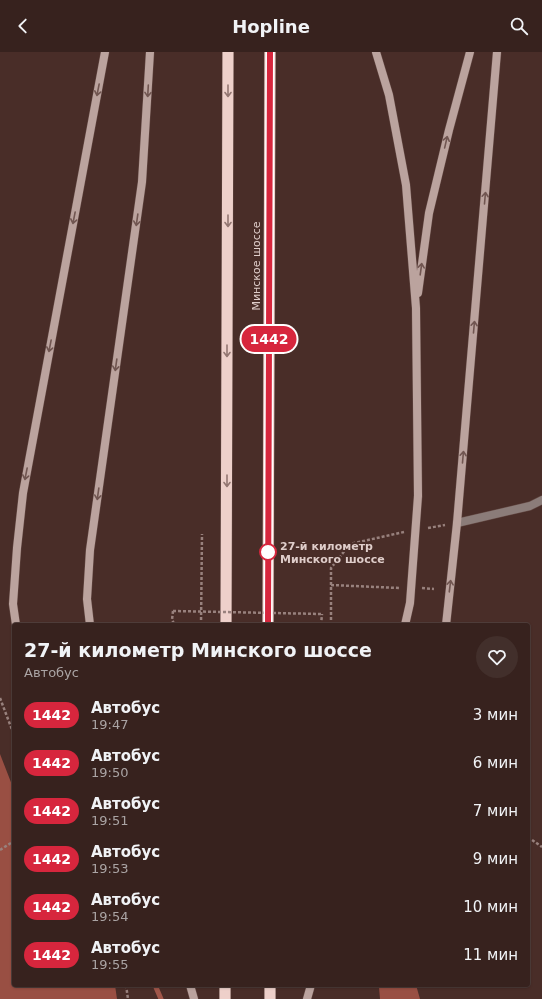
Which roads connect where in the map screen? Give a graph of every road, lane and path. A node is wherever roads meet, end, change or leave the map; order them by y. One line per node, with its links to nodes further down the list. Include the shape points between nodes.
1 (105, 52): 18 (main road, one-way to 18, via 23,493 13,604)
2 (150, 52): 19 (main road, one-way to 19, via 142,182 90,550 87,599)
3 (228, 52): 22 (highway, one-way to 22)
4 (270, 52): 23 (highway, Минское шоссе)
5 (376, 52): 8 (main road, via 389,95 406,185)
6 (470, 52): 8 (main road, one-way to 6, via 429,213)
7 (497, 52): 10 (main road, one-way to 7)
8 (416, 308): 26 (main road, bridge, via 418,496)
9 (542, 500): 10 (street, via 530,506)
10 (457, 523): 11 (path); 27 (main road, one-way to 10)
11 (426, 529)
12 (410, 531): 14 (path, via 350,544 331,568)
13 (202, 534): 21 (path)
14 (331, 586): 15 (path); 25 (path)
15 (402, 588)
16 (418, 588): 17 (path)
17 (434, 589)
18 (16, 623)
19 (90, 623)
20 (174, 623): 24 (path, bridge, via 173,611 322,614)
21 (201, 623)
22 (226, 623)
23 (268, 623)
24 (321, 623)
25 (331, 623)
26 (406, 623)
27 (446, 623)
28 (0, 698): 29 (path)
29 (12, 730)
30 (530, 838): 32 (path)
31 (12, 842): 33 (path)
32 (542, 847)
33 (0, 850)
34 (126, 987): 39 (path)
35 (191, 987): 40 (main road)
36 (225, 987): 41 (highway)
37 (270, 987): 42 (highway)
38 (310, 987): 43 (main road)
39 (128, 999)
40 (194, 999)
41 (225, 999)
42 (270, 999)
43 (307, 999)

